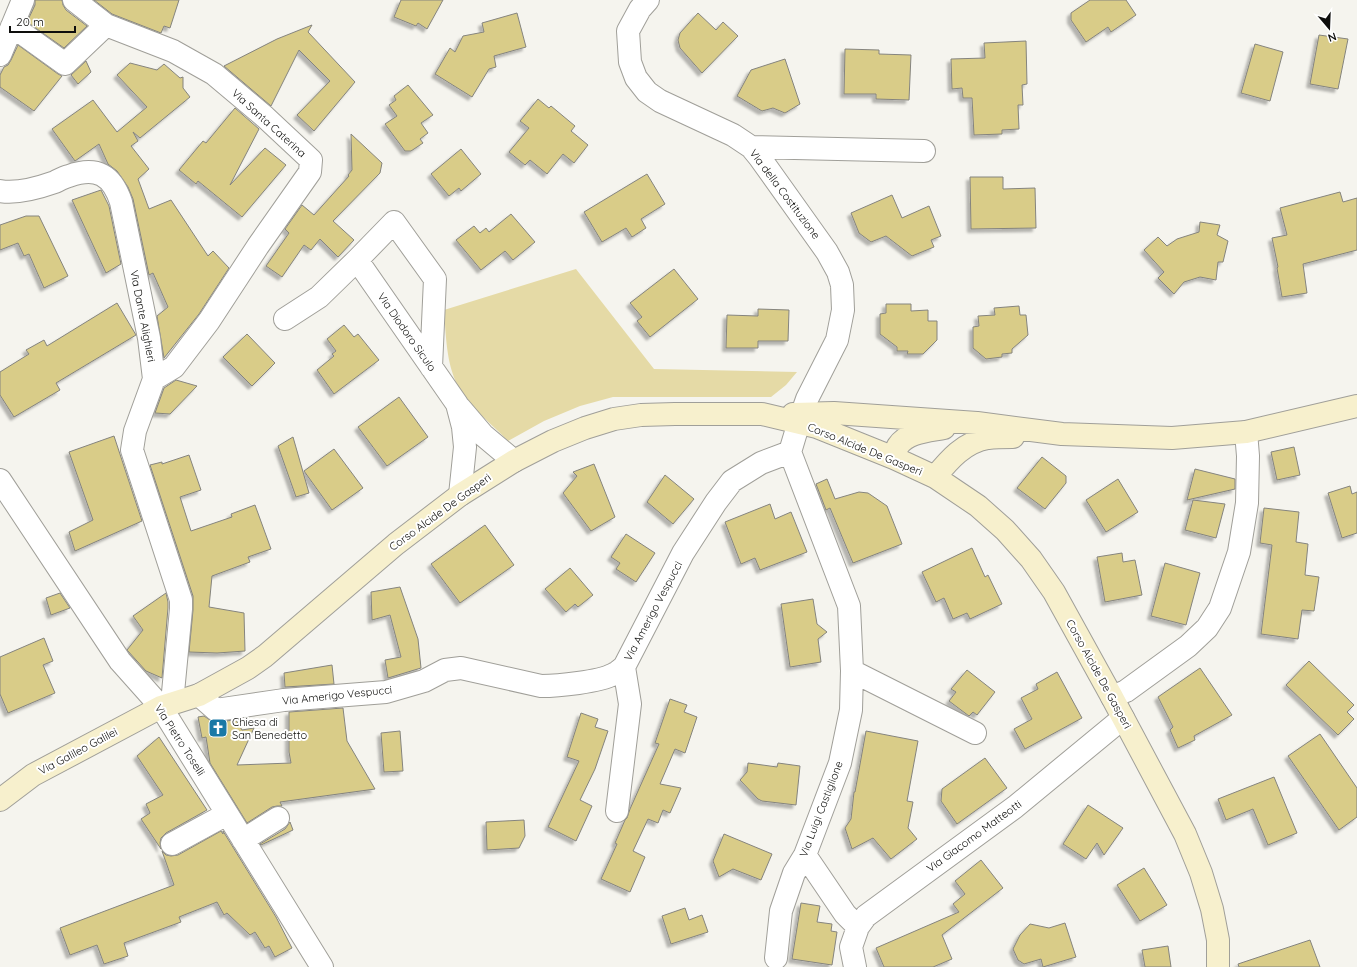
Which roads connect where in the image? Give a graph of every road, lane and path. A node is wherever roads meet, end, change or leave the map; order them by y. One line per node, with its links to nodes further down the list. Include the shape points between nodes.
1 (23, 0): 5 (street)
2 (74, 0): 4 (street, Via Santa Caterina)
3 (648, 0): 7 (street, Via della Costituzione, via 628,31 630,62 636,78 647,92 660,100 733,135)
4 (106, 25): 5 (street, via 65,64); 13 (street, Via Santa Caterina, via 174,51 214,74 311,160 310,172 209,321 174,367)
5 (12, 26): 6 (street)
6 (0, 55)
7 (751, 147): 8 (street); 16 (street, Via della Costituzione, via 827,252 842,285 843,310 837,340 807,399)
8 (924, 151)
9 (0, 191): 13 (street, Via Dante Alighieri, via 22,191 84,172 98,173 112,184 121,202 149,338)
10 (357, 260): 11 (street, via 319,297); 12 (street, Via Diodoro Siculo); 12 (street, via 394,222 435,278)
11 (285, 319)
12 (431, 367): 14 (street, Via Diodoro Siculo)
13 (154, 379): 30 (street, Via Dante Alighieri, via 135,431 132,450 181,600 177,660)
14 (457, 404): 22 (street, via 483,435); 25 (street, Via Diodoro Siculo, via 464,427 465,447)
15 (1357, 406): 18 (main road)
16 (801, 418): 17 (main road, Corso Alcide De Gasperi, via 834,413); 20 (street, Via della Costituzione); 21 (main road, Corso Alcide De Gasperi); 22 (main road, Corso Alcide De Gasperi, via 762,414 641,415 614,419 553,441)
17 (977, 423): 19 (main road); 21 (main road, via 918,433 905,439 898,446)
18 (1246, 432): 19 (main road, via 1172,438); 29 (street, via 1247,503 1238,552 1220,608 1208,628 1188,646 1126,691)
19 (1062, 434): 23 (main road, via 987,438 971,443 950,458)
20 (790, 452): 26 (street, Via Amerigo Vespucci, via 761,463 732,481 683,553); 27 (street, Via Luigi Castiglione, via 849,606)
21 (894, 458): 23 (main road, Corso Alcide De Gasperi)
22 (514, 461): 25 (main road, Corso Alcide De Gasperi)
23 (936, 477): 29 (main road, Corso Alcide De Gasperi, via 978,506 1005,530 1032,560 1054,592)
24 (0, 480): 30 (street, Via Pietro Toselli, via 120,661)
25 (460, 495): 28 (main road, Corso Alcide De Gasperi, via 396,544 265,656)
26 (624, 667): 28 (street, Via Amerigo Vespucci, via 599,679 555,686 541,686 461,668 445,670 424,681 386,692 284,700 216,710); 34 (street, via 630,704)
27 (852, 671): 32 (street); 39 (street, Via Luigi Castiglione, via 851,710 840,764)
28 (199, 695): 30 (main road, Corso Alcide De Gasperi)
29 (1112, 697): 31 (main road, Corso Alcide De Gasperi)
30 (166, 705): 33 (main road, Via Galileo Galilei, via 33,775); 35 (street, Via Pietro Toselli)
31 (1123, 718): 40 (street, Via Giacomo Matteotti, via 1015,807 866,916); 44 (main road, Corso Alcide De Gasperi, via 1185,834 1201,873 1218,940)
32 (974, 733)
33 (0, 800)
34 (617, 811)
35 (227, 814): 37 (street, Via Pietro Toselli); 38 (street)
36 (278, 818): 37 (street)
37 (243, 840): 42 (street, Via Pietro Toselli)
38 (172, 844)
39 (805, 855): 40 (street, via 845,914); 41 (street, Via Luigi Castiglione, via 794,873 782,911)
40 (858, 927): 43 (street, Via Giacomo Matteotti, via 851,947)
41 (776, 958)
42 (322, 967)
43 (855, 967)
44 (1218, 967)

